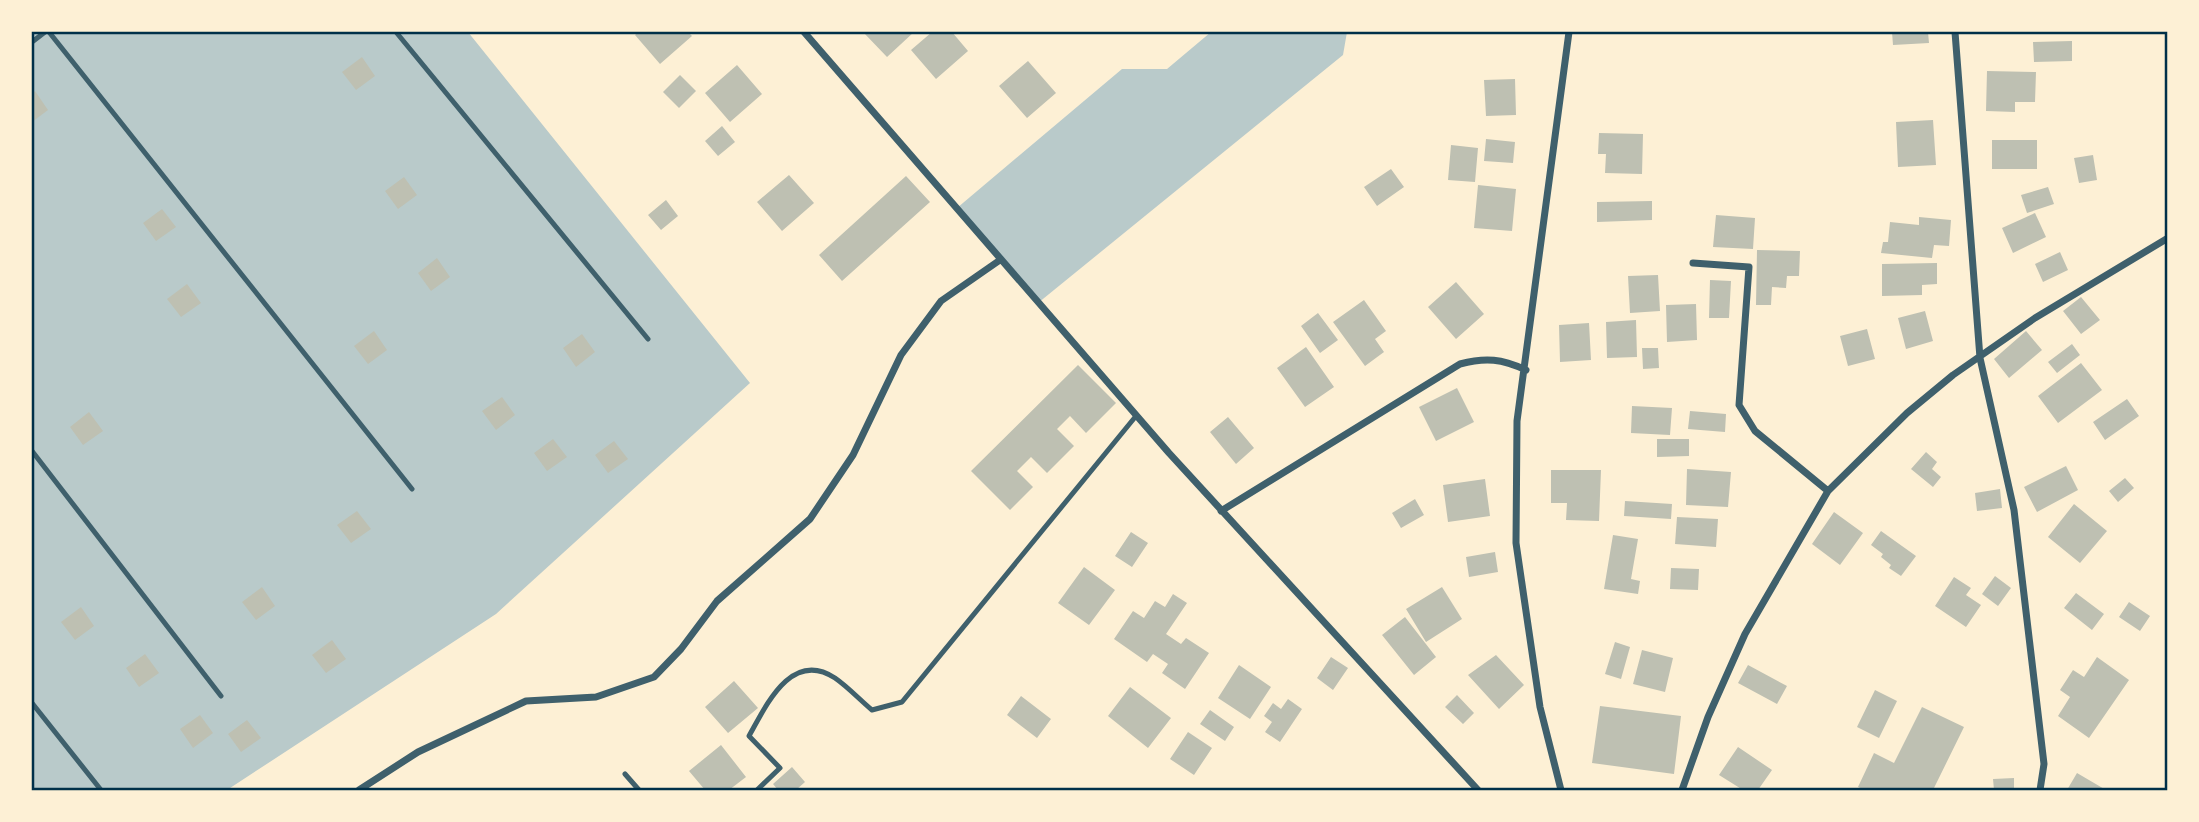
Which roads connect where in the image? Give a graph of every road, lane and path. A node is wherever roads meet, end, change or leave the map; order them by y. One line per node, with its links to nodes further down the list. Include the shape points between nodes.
1 (47, 32): 6 (lane); 15 (lane)
2 (396, 32): 10 (lane)
3 (804, 32): 8 (street)
4 (1570, 32): 12 (street)
5 (1955, 32): 11 (street)
6 (32, 42)
7 (2168, 238): 11 (street, via 2035,318)
8 (1000, 260): 13 (street); 22 (street, via 941,301 901,355 853,455 810,519 717,601 654,677 596,697 526,701 418,752)
9 (1693, 263): 16 (street, via 1748,267 1739,405 1755,431)
10 (648, 339)
11 (1980, 358): 16 (street, via 1907,413); 28 (street, via 2014,510 2044,764)
12 (1526, 370): 17 (street, via 1485,358 1460,364); 26 (street, via 1517,421 1516,543 1540,707)
13 (1136, 416): 17 (street); 24 (lane, via 902,702 872,710 834,677 821,672 798,671 784,681 749,736 780,768)
14 (32, 451): 18 (lane)
15 (412, 489)
16 (1828, 491): 27 (street, via 1745,634)
17 (1221, 511): 25 (street)
18 (221, 696)
19 (32, 703): 21 (lane)
20 (625, 774): 23 (lane)
21 (101, 790)
22 (359, 790)
23 (639, 790)
24 (757, 790)
25 (1478, 790)
26 (1561, 790)
27 (1682, 790)
28 (2040, 790)

